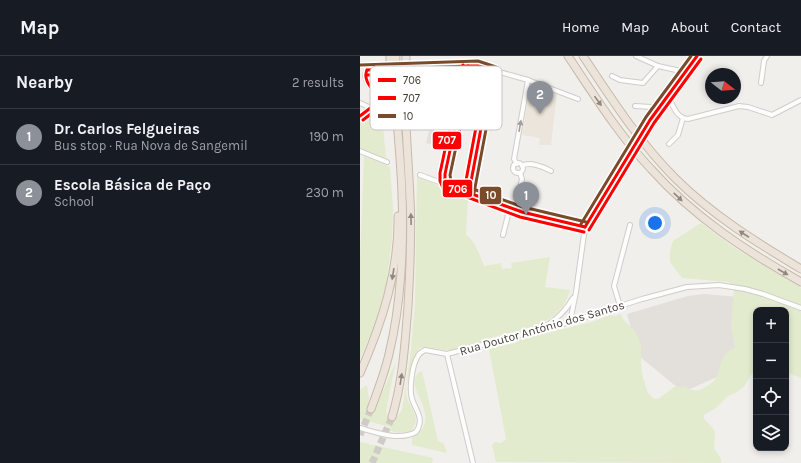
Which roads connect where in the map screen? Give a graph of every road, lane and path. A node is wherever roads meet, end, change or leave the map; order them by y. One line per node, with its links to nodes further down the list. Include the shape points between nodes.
1 (396, 56): 10 (highway)
2 (406, 56): 11 (highway)
3 (410, 56): 12 (highway)
4 (563, 56): 16 (highway, via 571,68)
5 (568, 56): 16 (highway)
6 (583, 56): 55 (highway, one-way to 6, via 738,231 674,177 622,114)
7 (636, 56): 15 (street)
8 (697, 56): 19 (street)
9 (767, 56): 23 (street)
10 (396, 66)
11 (406, 66)
12 (409, 66)
13 (468, 66): 14 (street)
14 (478, 66)
15 (658, 66): 19 (street); 21 (street, via 643,83 625,81)
16 (577, 69): 56 (highway, one-way to 56, via 627,141 677,196 730,239)
17 (360, 70): 18 (street)
18 (367, 70): 24 (street, via 365,79)
19 (685, 72): 25 (street)
20 (502, 73): 22 (street)
21 (612, 76)
22 (528, 80): 26 (street); 43 (street, one-way to 22, via 514,159)
23 (761, 83)
24 (370, 86)
25 (668, 96): 29 (street); 34 (street, via 679,116)
26 (578, 99)
27 (801, 100): 34 (street, via 772,115 739,106 688,119)
28 (360, 103): 31 (street)
29 (661, 105): 30 (street); 53 (street, bridge)
30 (635, 106)
31 (370, 108)
32 (370, 109): 33 (street)
33 (360, 116)
34 (683, 118): 40 (street, via 678,135)
35 (393, 130): 63 (highway, one-way to 63, via 398,198 396,250 378,332)
36 (398, 130): 64 (highway, via 402,196 401,259 394,328 381,383)
37 (407, 130): 65 (highway, one-way to 37, via 401,382 408,302 411,218)
38 (454, 130): 48 (street, via 445,174)
39 (480, 130): 49 (street)
40 (669, 144)
41 (360, 151): 42 (street)
42 (387, 162)
43 (517, 164): 44 (street); 46 (street, via 513,170)
44 (522, 166): 45 (street, via 527,164 546,167); 46 (street)
45 (551, 171)
46 (520, 173): 51 (street, via 522,179)
47 (420, 175): 48 (street)
48 (446, 182): 49 (street, via 447,185)
49 (468, 192): 50 (street)
50 (510, 207): 51 (street); 54 (street)
51 (516, 210): 53 (street)
52 (630, 225): 58 (street, via 614,286)
53 (585, 227): 57 (street)
54 (503, 235)
55 (801, 269)
56 (801, 282)
57 (576, 292): 60 (street); 61 (street, via 559,317)
58 (620, 306): 59 (street, Rua Doutor António dos Santos, via 687,287 719,286 745,289); 60 (street, Rua Doutor António dos Santos)
59 (801, 308)
60 (570, 322): 61 (street, Rua Doutor António dos Santos)
61 (542, 329): 62 (street, Rua Doutor António dos Santos)
62 (447, 354): 66 (street, Rua Doutor António dos Santos, via 425,350 418,355 412,372 411,391 411,398 420,416 416,432 405,436); 67 (street)
63 (360, 373)
64 (371, 409)
65 (392, 417)
66 (360, 428)
67 (473, 463)

